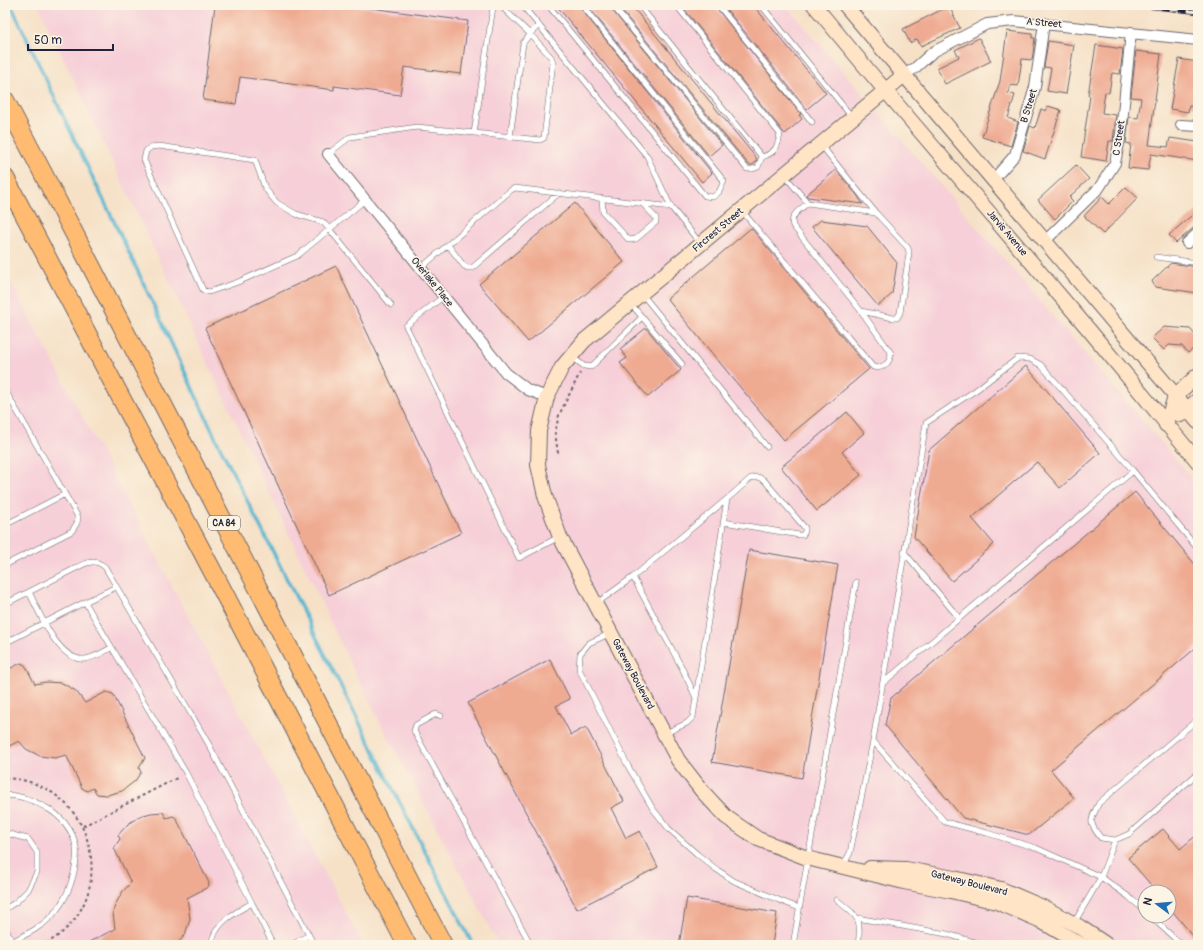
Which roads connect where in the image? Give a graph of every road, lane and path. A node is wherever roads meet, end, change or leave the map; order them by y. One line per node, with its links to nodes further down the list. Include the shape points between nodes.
1 (495, 5): 25 (lane)
2 (500, 5): 16 (lane)
3 (522, 5): 14 (lane)
4 (548, 5): 5 (lane, via 705,196 713,197 720,192 724,180)
5 (582, 5)
6 (612, 5): 29 (lane, via 747,169 753,170 758,167)
7 (639, 5): 29 (lane)
8 (676, 5): 29 (lane, via 780,134 779,145 770,155)
9 (718, 5): 22 (lane)
10 (761, 5): 21 (lane)
11 (814, 5): 19 (street, Jarvis Avenue)
12 (845, 5): 18 (street)
13 (1044, 23): 15 (street, A Street); 18 (street, A Street, via 1014,21 987,24 934,52); 32 (street, B Street, via 1035,87 1015,155)
14 (539, 25): 16 (lane); 39 (lane, via 647,156)
15 (1131, 32): 17 (street, A Street); 44 (street, C Street, via 1121,134 1115,163 1099,188)
16 (530, 34): 26 (lane, via 523,43); 26 (lane, via 551,56 553,62 545,135 540,140)
17 (1198, 40)
18 (904, 75): 19 (street, Fircrest Street); 32 (street)
19 (886, 91): 21 (street, Fircrest Street); 65 (street, Jarvis Avenue)
20 (5, 100): 124 (highway, CA 84)
21 (853, 118): 27 (street, Fircrest Street)
22 (812, 122)
23 (1181, 125): 24 (street)
24 (1198, 126)
25 (474, 134): 26 (lane); 28 (lane, via 417,127 350,137)
26 (510, 137)
27 (821, 144): 30 (street, Fircrest Street); 41 (lane)
28 (328, 154): 35 (street, Overlake Place)
29 (762, 157)
30 (784, 175): 38 (lane); 40 (street, Fircrest Street)
31 (5, 178): 123 (highway)
32 (992, 181): 44 (street)
33 (559, 193): 34 (lane); 47 (lane, via 519,188 511,190); 47 (lane, via 472,268 464,266)
34 (602, 199): 37 (lane); 37 (lane, via 603,212 629,240 636,240 656,222 656,218)
35 (366, 200): 42 (lane); 50 (street, Overlake Place)
36 (5, 204): 122 (highway, via 86,353)
37 (643, 204): 39 (lane)
38 (808, 204): 41 (lane); 54 (lane, via 794,215 793,226)
39 (671, 207): 46 (lane)
40 (742, 210): 46 (street, Fircrest Street); 54 (lane, via 874,367 888,364 891,353)
41 (876, 213): 54 (lane, via 909,250 901,305 896,319)
42 (330, 230): 42 (lane, via 297,256 238,282 205,292 144,160 146,151 159,146 255,160 265,188 277,203 296,214 323,222); 53 (lane)
43 (1198, 233): 45 (street)
44 (1045, 242): 60 (street)
45 (1187, 243)
46 (701, 244): 52 (street, Fircrest Street)
47 (448, 245): 50 (lane)
48 (1156, 257): 49 (lane)
49 (1198, 263)
50 (421, 268): 51 (street, Overlake Place)
51 (444, 296): 61 (street, Overlake Place, via 506,373 528,390); 74 (lane, via 406,326 519,558)
52 (636, 298): 55 (lane); 56 (street, Fircrest Street, via 584,341); 66 (lane)
53 (391, 305)
54 (861, 311)
55 (642, 317): 56 (lane, via 593,365 588,367); 57 (lane)
56 (577, 360): 61 (street, Fircrest Street, via 562,367); 67 (path, via 580,373 560,415 555,433)
57 (682, 364)
58 (1198, 375): 60 (street)
59 (5, 390): 70 (lane)
60 (1175, 396): 63 (street); 65 (street)
61 (547, 397): 74 (street, Gateway Boulevard, via 539,431 538,465 545,496)
62 (1198, 400): 63 (street)
63 (1187, 410): 64 (street); 65 (street)
64 (1198, 422)
65 (1166, 424): 68 (street, Jarvis Avenue)
66 (767, 447)
67 (558, 453)
68 (1198, 462)
69 (1133, 471): 75 (lane); 76 (lane, via 1041,365 1030,359 1018,358 976,390 926,422); 85 (lane)
70 (65, 494): 73 (lane); 77 (lane, via 78,517 72,531)
71 (727, 499): 72 (lane); 72 (lane, via 751,478 760,478 805,531 799,535); 78 (lane)
72 (724, 522): 91 (lane)
73 (5, 525)
74 (560, 537): 84 (street, Gateway Boulevard)
75 (1198, 549)
76 (904, 552): 85 (lane); 90 (lane)
77 (5, 565)
78 (634, 577): 84 (lane); 91 (lane)
79 (856, 582): 103 (lane)
80 (116, 586): 81 (lane, via 101,563 90,562); 82 (lane); 115 (lane, via 208,743)
81 (29, 592): 83 (lane); 86 (lane)
82 (85, 602): 86 (lane); 89 (lane)
83 (5, 604)
84 (596, 604): 87 (street, Gateway Boulevard)
85 (959, 618): 90 (lane)
86 (45, 623): 88 (lane); 89 (lane, via 66,653 77,658 85,659)
87 (612, 633): 94 (street, Gateway Boulevard); 109 (lane, via 589,642 580,654 579,669 628,766 653,809 669,829 716,869 734,881)
88 (5, 643)
89 (111, 648): 96 (lane)
90 (883, 683): 95 (lane)
91 (696, 699): 94 (lane, via 693,717 687,723)
92 (441, 716): 125 (lane, via 436,714 416,725 414,731)
93 (1198, 719): 102 (lane, via 1099,803 1092,817 1092,827 1101,838)
94 (665, 734): 103 (street, Gateway Boulevard, via 678,760 726,817 758,839)
95 (873, 741): 104 (lane, via 850,853); 105 (lane, via 945,822 1036,848)
96 (186, 773): 100 (path); 107 (lane)
97 (1198, 773): 102 (lane, via 1129,834)
98 (5, 778): 100 (path, via 31,782 52,792 72,810)
99 (5, 795): 116 (lane, via 33,800 54,812 69,828 76,847 74,871 65,897 51,916)
100 (83, 826): 117 (path, via 92,866 88,892 83,906 72,922 59,936)
101 (5, 833): 110 (lane, via 28,839 36,852 37,872 28,890)
102 (1114, 840): 105 (lane)
103 (807, 858): 104 (street, Gateway Boulevard); 109 (lane)
104 (842, 867): 114 (street, Gateway Boulevard, via 997,902 1039,920)
105 (1102, 877): 108 (lane); 114 (lane)
106 (837, 900): 111 (lane)
107 (252, 903): 118 (lane, via 221,923); 119 (lane)
108 (1137, 904)
109 (799, 908): 126 (lane)
110 (5, 909)
111 (857, 918): 127 (lane, via 860,923); 128 (lane, via 947,934)
112 (1159, 924): 131 (lane)
113 (5, 927): 116 (lane)
114 (1069, 929): 129 (street, Gateway Boulevard); 130 (street, Gateway Boulevard)
115 (309, 935): 120 (lane); 121 (lane)
116 (14, 943)
117 (43, 945)
118 (211, 945)
119 (273, 945)
120 (291, 945)
121 (314, 945)
122 (395, 945)
123 (407, 945)
124 (443, 945)
125 (531, 945)
126 (793, 945)
127 (858, 945)
128 (984, 945)
129 (1082, 945)
130 (1106, 945)
131 (1182, 945)

